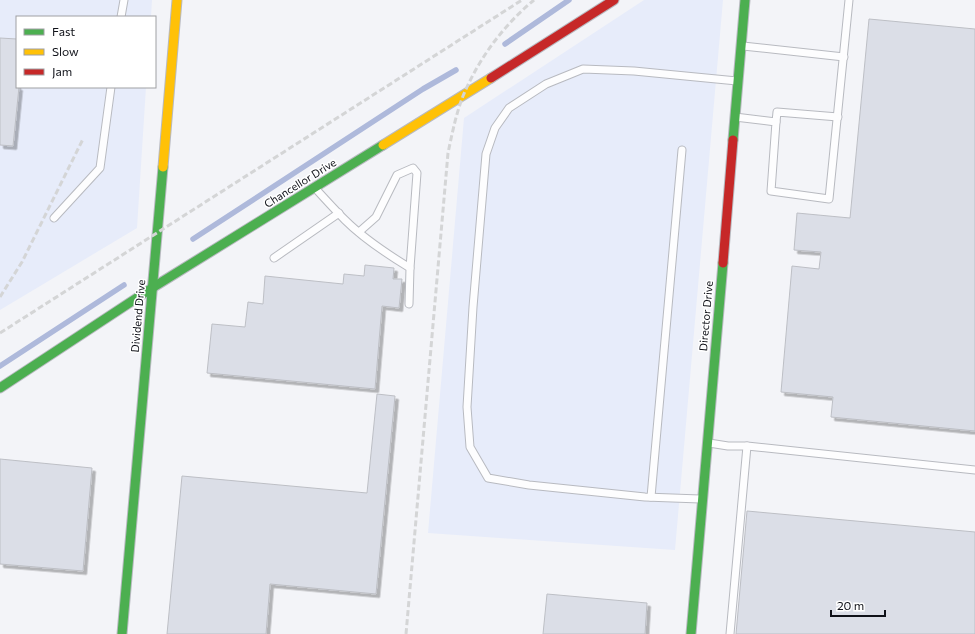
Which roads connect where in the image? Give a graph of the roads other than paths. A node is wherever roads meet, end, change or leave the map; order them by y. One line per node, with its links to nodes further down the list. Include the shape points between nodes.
1 (124, 0): 6 (lane)
2 (177, 0): 21 (street, Dividend Drive)
3 (614, 0): 15 (street, Chancellor Drive)
4 (745, 0): 7 (street, Director Drive)
5 (849, 0): 8 (lane)
6 (121, 16)
7 (741, 46): 8 (lane); 9 (street, Director Drive)
8 (844, 57): 12 (lane)
9 (738, 81): 11 (street, Director Drive); 27 (lane, via 583,69 546,84 509,108 495,128 486,154 467,407 470,447 488,478 529,485)
10 (111, 88): 17 (lane, via 100,168)
11 (735, 117): 13 (lane); 24 (street, Director Drive)
12 (838, 117): 13 (lane, via 777,112); 13 (lane, via 829,199 771,191)
13 (776, 122)
14 (682, 150): 27 (lane)
15 (315, 188): 16 (lane); 21 (street, Chancellor Drive)
16 (339, 213): 18 (lane); 19 (lane)
17 (54, 218)
18 (359, 232): 20 (lane, via 386,254); 20 (lane, via 376,217 397,175 413,168 417,173)
19 (274, 258)
20 (410, 268): 22 (lane)
21 (152, 288): 23 (street, Chancellor Drive); 29 (street, Dividend Drive)
22 (409, 304)
23 (0, 388)
24 (707, 443): 25 (lane); 28 (street, Director Drive)
25 (747, 446): 26 (lane); 31 (lane)
26 (975, 470)
27 (651, 497): 28 (lane)
28 (703, 499): 30 (street, Director Drive)
29 (122, 634)
30 (691, 634)
31 (730, 634)

